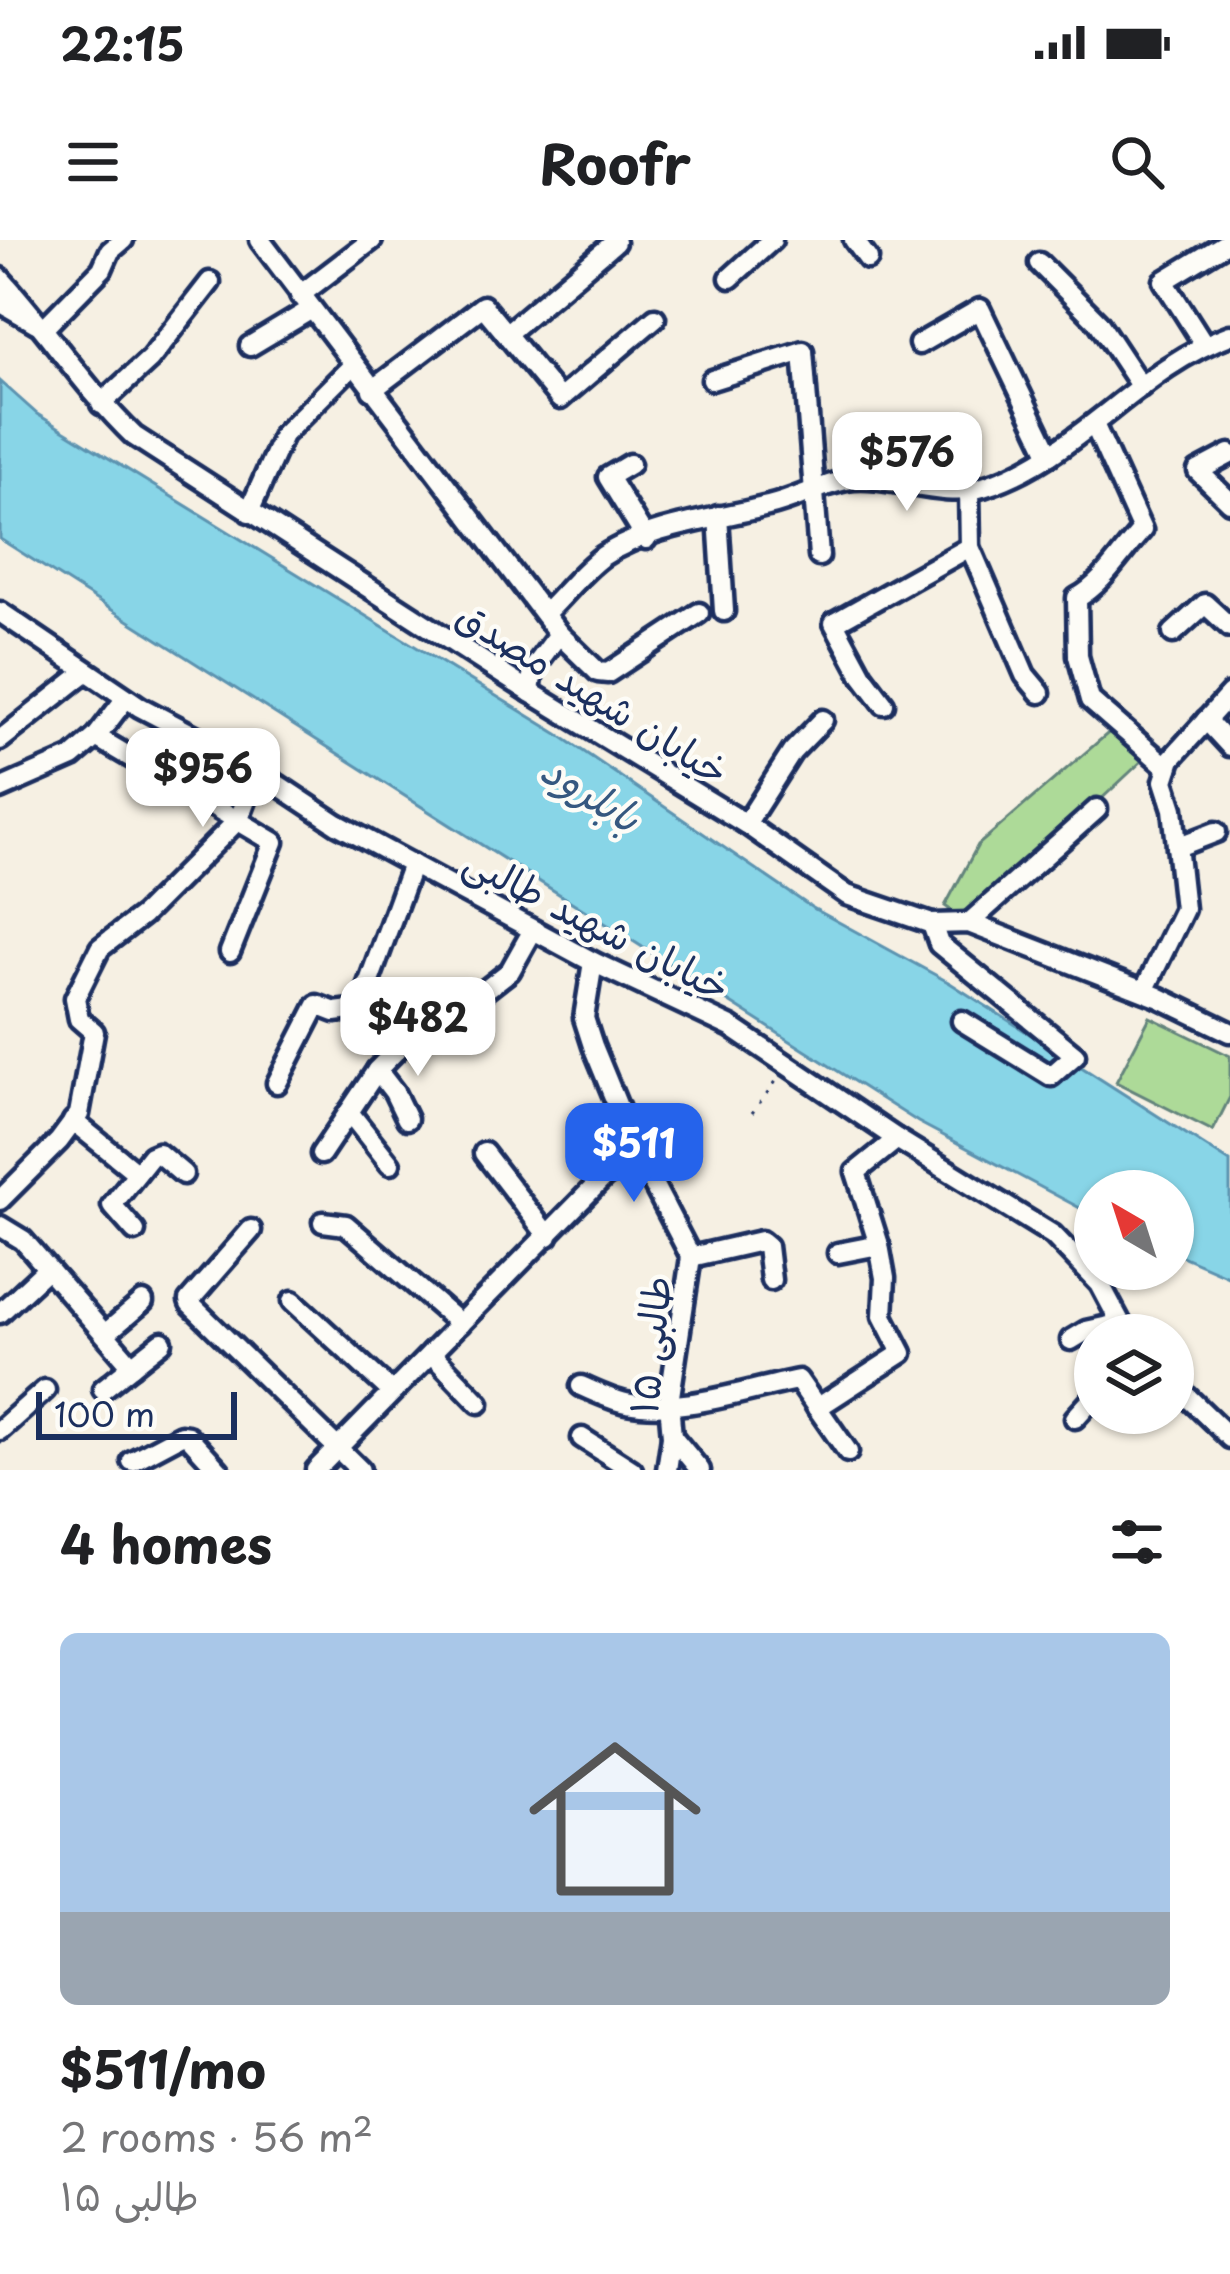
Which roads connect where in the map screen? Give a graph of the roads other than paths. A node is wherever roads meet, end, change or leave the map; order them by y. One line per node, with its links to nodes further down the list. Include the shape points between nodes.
1 (260, 240): 14 (street)
2 (372, 240): 14 (street)
3 (772, 240): 11 (street)
4 (854, 240): 8 (street)
5 (1230, 241): 20 (street, via 1164,280)
6 (615, 242): 17 (street)
7 (112, 244): 16 (street, via 102,269)
8 (868, 259)
9 (1039, 263): 24 (street, via 1098,322)
10 (0, 278): 16 (street, خیابان شهید مصدق)
11 (730, 278)
12 (210, 282): 26 (street)
13 (0, 302): 16 (street)
14 (305, 303): 21 (street); 22 (street)
15 (655, 318): 17 (street, via 560,399)
16 (46, 327): 26 (street, خیابان شهید مصدق)
17 (506, 334): 25 (street, via 483,306)
18 (1230, 335): 20 (street)
19 (919, 344): 29 (street, via 980,309)
20 (1204, 344): 24 (street)
21 (250, 346)
22 (352, 365): 25 (street); 34 (street, via 283,435)
23 (712, 380): 32 (street, via 803,351)
24 (1141, 387): 27 (street)
25 (372, 390): 42 (street)
26 (101, 404): 34 (street, خیابان شهید مصدق, via 134,436)
27 (1094, 424): 29 (street); 57 (street, via 1142,530 1095,588 1077,598 1078,656 1090,700)
28 (1230, 454): 33 (street, via 1198,470)
29 (1050, 455): 31 (street)
30 (630, 464): 36 (street, via 608,477)
31 (969, 489): 32 (street, via 849,479); 37 (street)
32 (817, 490): 35 (street); 38 (street)
33 (1230, 502)
34 (250, 512): 47 (street, خیابان شهید مصدق)
35 (718, 516): 36 (street); 39 (street)
36 (646, 539): 42 (street, via 603,556)
37 (970, 547): 48 (street); 51 (street, via 834,623)
38 (819, 556)
39 (724, 611)
40 (0, 612): 46 (street, خیابان شهید طالبی)
41 (699, 613): 45 (street, via 608,673)
42 (544, 614): 45 (street)
43 (1230, 627): 44 (street, via 1205,604)
44 (1173, 633)
45 (559, 634): 47 (street, via 533,669)
46 (86, 672): 50 (street, خیابان شهید طالبی); 55 (street)
47 (530, 692): 62 (street, خیابان شهید مصدق)
48 (1040, 693)
49 (1230, 694): 53 (street)
50 (126, 698): 54 (street); 58 (street, خیابان شهید طالبی)
51 (884, 704)
52 (823, 720): 62 (street)
53 (1206, 720): 56 (street); 57 (street)
54 (96, 737): 59 (street, via 73,757); 61 (street)
55 (0, 740)
56 (1230, 746)
57 (1168, 768): 64 (street)
58 (257, 771): 61 (street); 65 (street, خیابان شهید طالبی)
59 (0, 788)
60 (1097, 809): 66 (street)
61 (239, 819): 69 (street, via 274,842); 78 (street, via 100,948 75,998 79,1019 94,1032)
62 (746, 824): 67 (street, خیابان شهید مصدق, via 847,895)
63 (1216, 832): 64 (street)
64 (1177, 847): 71 (street, via 1184,908)
65 (412, 864): 68 (street, خیابان شهید طالبی); 75 (street, via 359,1009 317,1005)
66 (969, 923): 67 (street, خیابان شهید مصدق); 71 (street, خیابان شهید مصدق)
67 (932, 924): 72 (street, via 939,944 1075,1054 1052,1076)
68 (532, 930): 70 (street, خیابان شهید طالبی); 74 (street, via 510,970 465,1006 417,1029)
69 (230, 952)
70 (593, 962): 79 (street, خیابان شهید طالبی, via 731,1027); 81 (street, طالبی ۱۵, via 584,1018)
71 (1144, 991): 73 (street, خیابان شهید مصدق)
72 (962, 1022)
73 (1230, 1032)
74 (377, 1070): 76 (street); 77 (street)
75 (277, 1083)
76 (349, 1112): 82 (street); 83 (street)
77 (406, 1118)
78 (73, 1121): 84 (street); 86 (street)
79 (898, 1139): 92 (street, via 856,1172); 100 (street, خیابان شهید طالبی, via 1053,1235 1100,1285)
80 (484, 1153): 91 (street)
81 (637, 1153): 91 (street); 94 (street, طالبی ۱۵)
82 (321, 1154)
83 (390, 1164)
84 (137, 1173): 85 (street, via 158,1153); 90 (street, via 112,1205)
85 (183, 1174)
86 (0, 1200)
87 (323, 1222): 101 (street, via 346,1225)
88 (1, 1229): 95 (street, via 23,1240)
89 (251, 1230): 120 (street, via 190,1304)
90 (135, 1231)
91 (548, 1236): 101 (street)
92 (879, 1245): 93 (street); 115 (street, via 883,1316 902,1353)
93 (838, 1253)
94 (691, 1257): 96 (street, via 761,1241); 113 (street, طالبی ۱۵)
95 (47, 1269): 99 (street); 102 (street)
96 (771, 1280)
97 (293, 1301): 111 (street)
98 (143, 1302): 102 (street)
99 (0, 1313)
100 (1115, 1314)
101 (460, 1324): 106 (street)
102 (105, 1334): 107 (street)
103 (1074, 1338): 104 (street)
104 (1071, 1340)
105 (162, 1342): 107 (street)
106 (430, 1353): 111 (street); 112 (street)
107 (132, 1366): 109 (street)
108 (581, 1386): 113 (street, via 622,1403)
109 (103, 1389)
110 (45, 1390): 116 (street)
111 (392, 1392): 120 (street)
112 (479, 1403)
113 (669, 1403): 115 (street, via 798,1380); 117 (street, طالبی ۱۵)
114 (1194, 1403): 119 (street)
115 (817, 1408): 121 (street)
116 (0, 1430)
117 (672, 1436): 127 (street, طالبی ۱۵); 128 (street)
118 (582, 1438): 126 (street)
119 (1230, 1438)
120 (340, 1448): 124 (street); 125 (street)
121 (848, 1452)
122 (132, 1461): 123 (street, via 181,1435)
123 (219, 1470)
124 (316, 1470)
125 (360, 1470)
126 (632, 1470)
127 (667, 1470)
128 (700, 1470)

